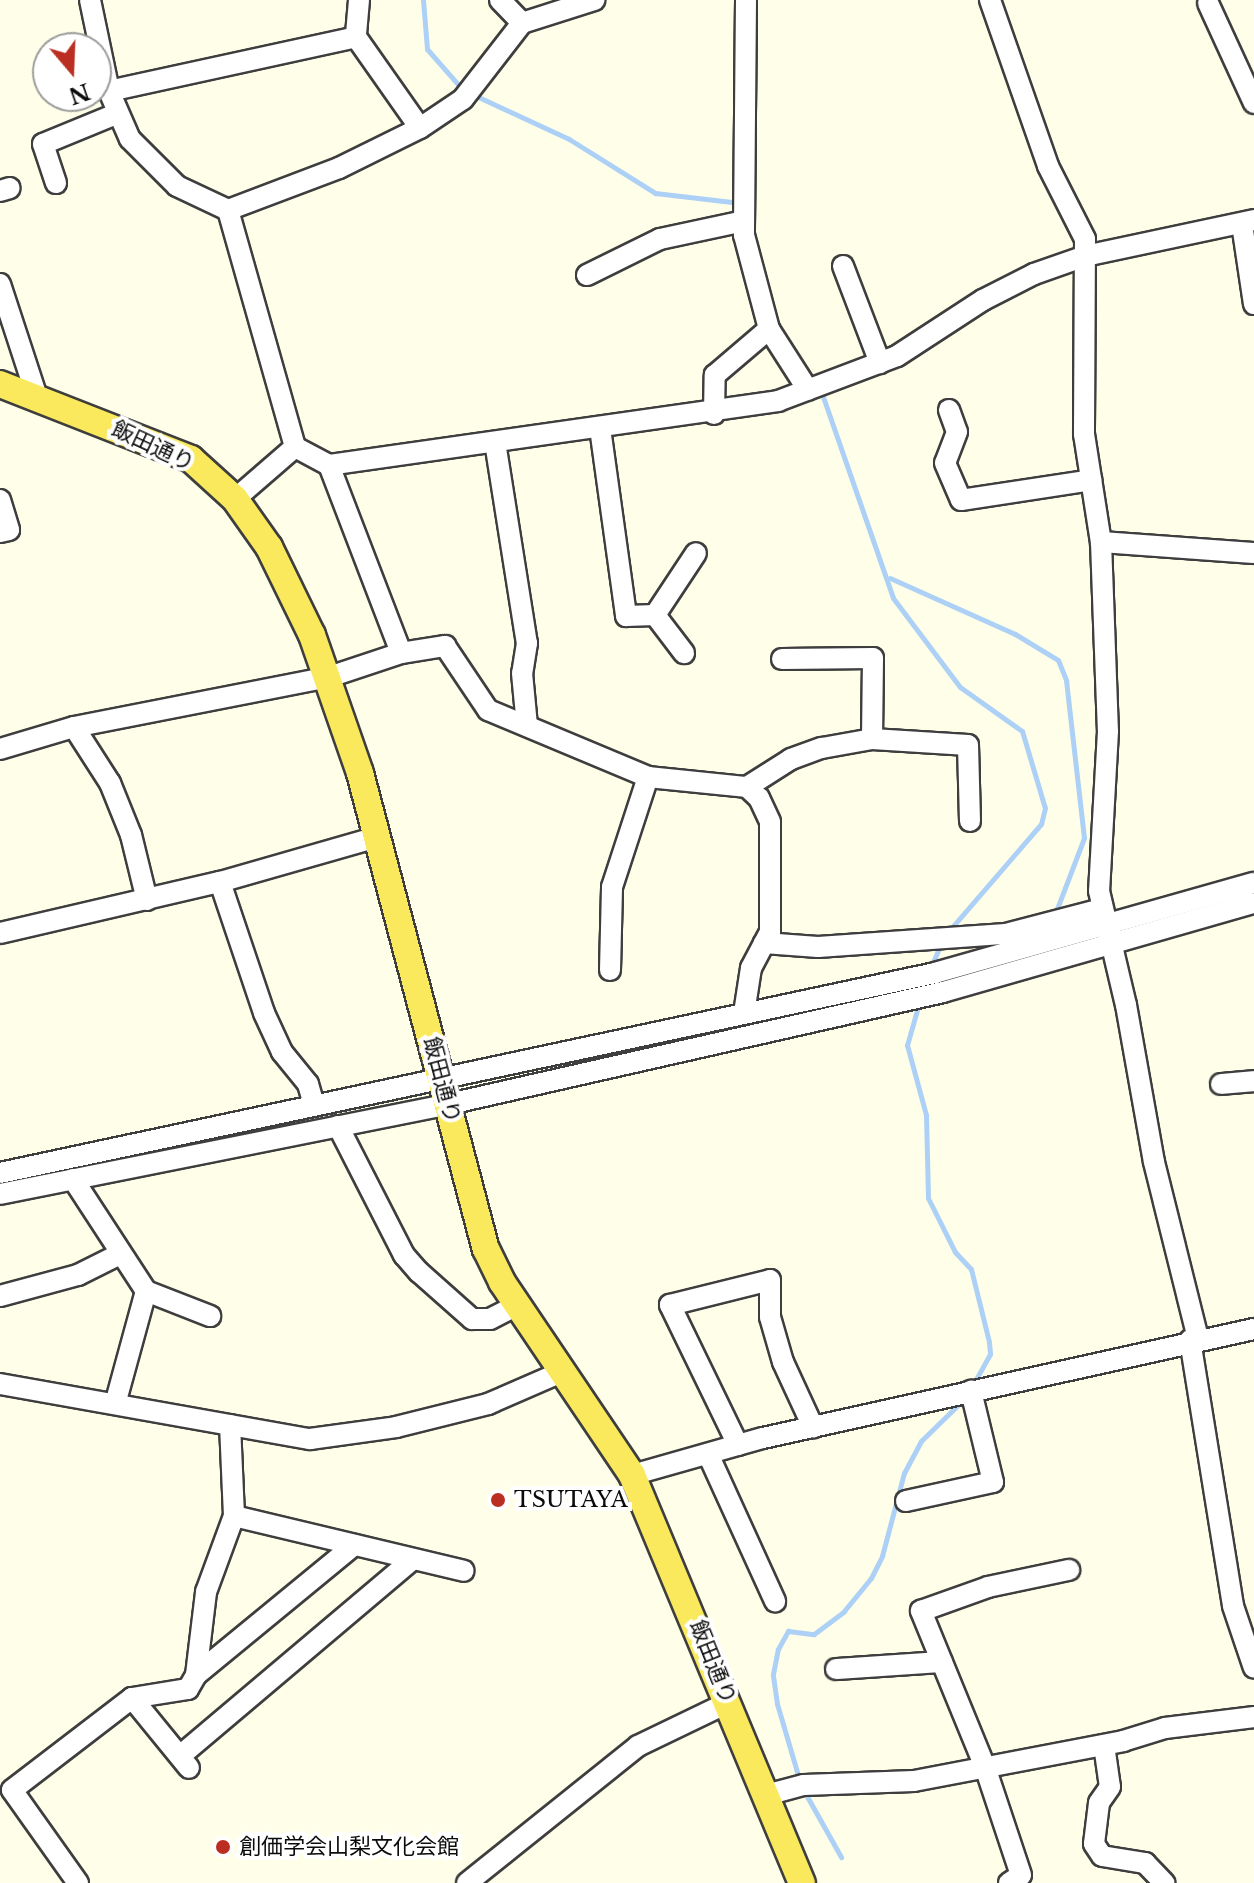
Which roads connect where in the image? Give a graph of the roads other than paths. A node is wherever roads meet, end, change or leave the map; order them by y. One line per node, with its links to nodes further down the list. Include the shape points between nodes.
1 (90, 0): 9 (street)
2 (359, 0): 10 (street)
3 (500, 0): 8 (street)
4 (594, 0): 8 (street)
5 (746, 0): 18 (street)
6 (990, 0): 20 (street, via 1048,166 1085,239)
7 (1208, 3): 13 (street)
8 (522, 23): 15 (street, via 463,99)
9 (97, 32)
10 (356, 37): 11 (street); 15 (street)
11 (112, 90)
12 (112, 101): 14 (street)
13 (1254, 103)
14 (116, 114): 16 (street, via 43,144); 17 (street, via 130,139 177,186)
15 (420, 128): 17 (street, via 339,168)
16 (56, 183)
17 (228, 210): 34 (street)
18 (744, 221): 22 (street, via 660,239); 25 (street)
19 (1248, 222): 20 (street); 24 (street)
20 (1085, 256): 26 (street, via 983,300); 36 (street, via 1084,407)
21 (843, 266): 26 (street)
22 (587, 275)
23 (0, 284): 29 (street)
24 (1254, 304)
25 (769, 329): 28 (street); 31 (street, via 715,375)
26 (880, 363): 28 (street)
27 (0, 384): 29 (main road, 飯田通り)
28 (808, 390): 31 (street)
29 (37, 397): 37 (main road, 飯田通り, via 191,459)
30 (949, 410): 36 (street, via 957,432 945,463 961,500)
31 (714, 414): 32 (street)
32 (600, 428): 33 (street); 43 (street, via 626,616)
33 (495, 442): 35 (street); 48 (street, via 527,643 522,673)
34 (295, 447): 35 (street); 37 (street)
35 (329, 465): 44 (street)
36 (1091, 480): 40 (street)
37 (235, 499): 47 (main road, 飯田通り, via 275,558)
38 (0, 500): 39 (street, via 9,530)
39 (0, 532)
40 (1101, 542): 42 (street); 60 (street, via 1108,731 1099,891)
41 (696, 553): 43 (street)
42 (1254, 553)
43 (655, 615): 45 (street)
44 (401, 653): 47 (street); 48 (street, via 445,646 488,710)
45 (684, 653)
46 (782, 659): 50 (street, via 873,658)
47 (329, 677): 49 (street); 55 (main road, 飯田通り)
48 (527, 726): 52 (street)
49 (74, 727): 51 (street); 58 (street, via 110,783 131,835)
50 (872, 739): 53 (street, via 791,759); 54 (street, via 968,745)
51 (0, 749)
52 (648, 777): 53 (street); 63 (street, via 612,887)
53 (747, 787): 62 (street, via 768,810 770,822 770,932)
54 (970, 821)
55 (377, 837): 56 (street); 65 (main road, 飯田通り)
56 (220, 882): 58 (street); 69 (street, via 264,1013 282,1052 308,1084)
57 (1254, 883): 60 (street)
58 (147, 900): 61 (street)
59 (1254, 903): 60 (street)
60 (1107, 927): 62 (street, via 818,947); 64 (street, via 935,973); 68 (street, via 943,992); 80 (street)
61 (0, 933)
62 (764, 943): 64 (street, via 751,968)
63 (610, 970)
64 (744, 1013): 65 (street)
65 (441, 1078): 68 (main road, 飯田通り); 69 (street)
66 (1254, 1081): 67 (street)
67 (1221, 1084)
68 (449, 1104): 70 (street); 77 (main road, 飯田通り, via 486,1249)
69 (314, 1105): 71 (street)
70 (338, 1126): 72 (street); 77 (street, via 404,1255 419,1272 472,1319 490,1319)
71 (0, 1173)
72 (73, 1179): 73 (street); 74 (street)
73 (0, 1194)
74 (120, 1254): 75 (street); 76 (street, via 78,1275)
75 (146, 1291): 78 (street); 84 (street)
76 (0, 1296)
77 (518, 1305): 81 (main road, 飯田通り)
78 (210, 1316)
79 (1254, 1329): 80 (street)
80 (1194, 1339): 83 (street, via 1094,1368); 98 (street, via 1233,1606)
81 (564, 1371): 85 (street, via 488,1404 356,1434 310,1439); 89 (main road, 飯田通り)
82 (0, 1384): 84 (street)
83 (971, 1391): 86 (street); 90 (street, via 993,1482)
84 (115, 1404): 85 (street)
85 (230, 1425): 91 (street)
86 (813, 1427): 87 (street); 87 (street, via 770,1317 770,1280 670,1305)
87 (738, 1445): 88 (street)
88 (708, 1454): 89 (street); 96 (street)
89 (632, 1475): 102 (main road, 飯田通り)
90 (906, 1501)
91 (234, 1516): 92 (street); 100 (street, via 206,1592)
92 (354, 1545): 93 (street); 100 (street)
93 (413, 1559): 95 (street); 101 (street, via 185,1762)
94 (1069, 1570): 97 (street, via 988,1587 921,1611)
95 (464, 1571)
96 (775, 1601)
97 (942, 1662): 99 (street); 105 (street)
98 (1254, 1668)
99 (836, 1669)
100 (196, 1675): 101 (street, via 188,1689)
101 (132, 1698): 106 (street)
102 (729, 1702): 107 (main road, 飯田通り); 109 (street, via 638,1746)
103 (1254, 1717): 104 (street, via 1165,1728)
104 (1104, 1745): 105 (street); 112 (street, via 1110,1787 1099,1803 1094,1844 1102,1856 1145,1863)
105 (985, 1767): 107 (street, via 914,1781 804,1785); 111 (street, via 1021,1875)
106 (6, 1791): 108 (street)
107 (766, 1795): 110 (main road, 飯田通り)
108 (78, 1883)
109 (467, 1883)
110 (802, 1883)
111 (1009, 1883)
112 (1164, 1883)

